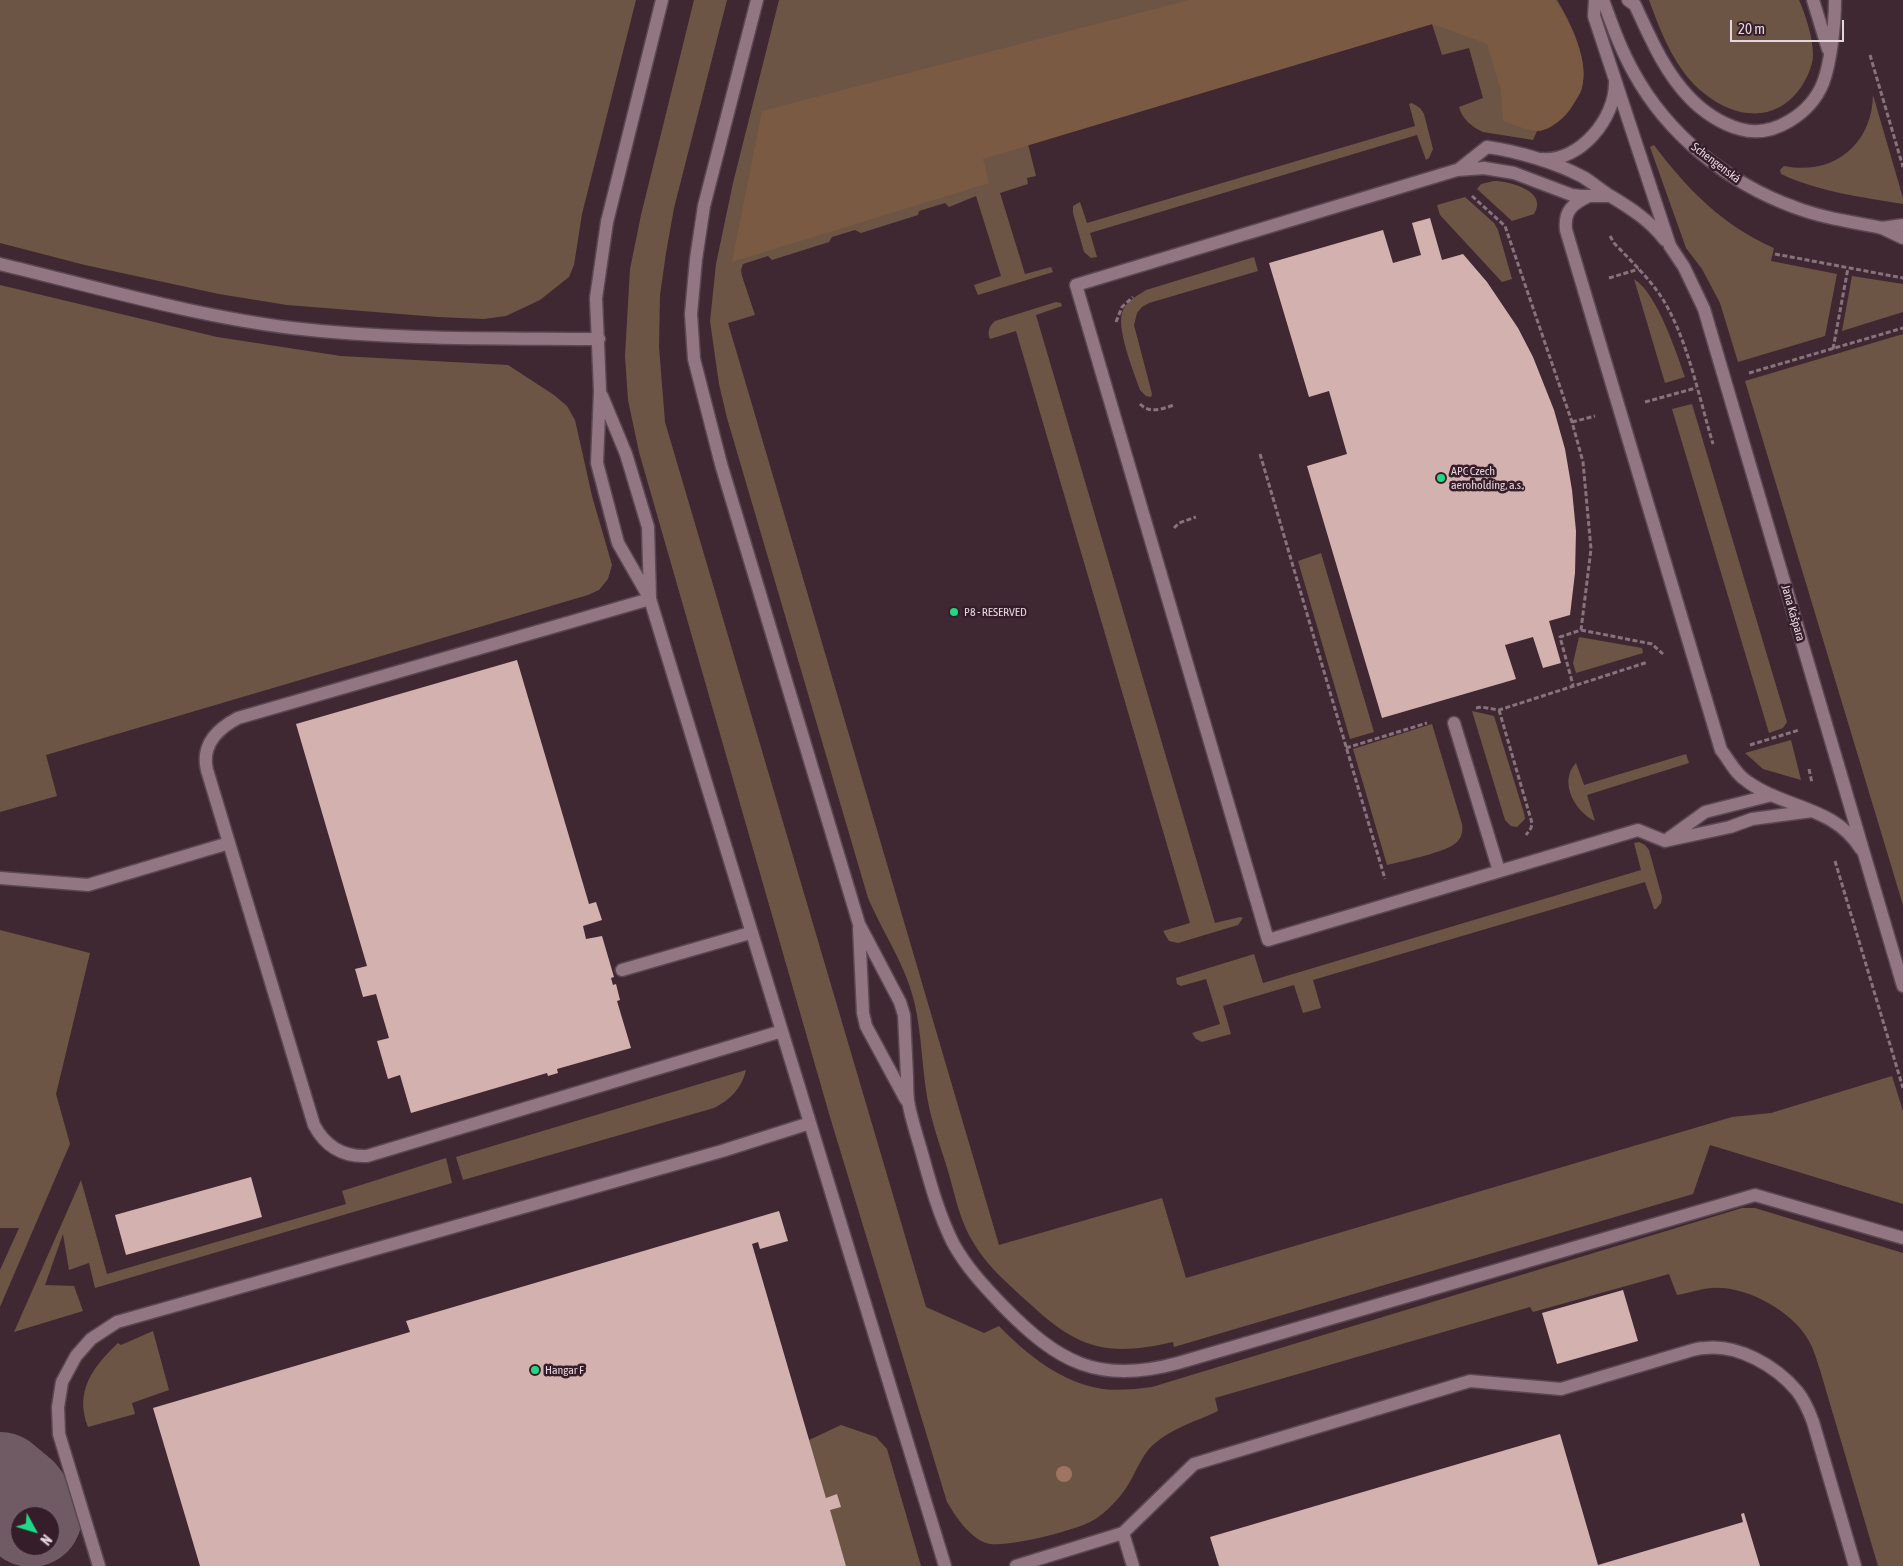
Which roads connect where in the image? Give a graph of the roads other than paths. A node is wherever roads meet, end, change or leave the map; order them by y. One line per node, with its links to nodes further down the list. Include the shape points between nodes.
1 (662, 0): 19 (street, via 607,222 596,298)
2 (757, 0): 30 (street, via 704,206 691,314 694,359 721,464)
3 (1595, 0): 9 (street, via 1594,16)
4 (1603, 0): 15 (street, Schengenská, via 1641,86 1672,125 1708,160 1750,188 1780,202 1831,218)
5 (1628, 0): 8 (street, via 1635,5 1660,56 1689,98 1711,116 1741,130 1755,131 1782,125 1801,113 1822,84)
6 (1813, 0): 8 (street)
7 (1835, 0): 8 (street)
8 (1829, 51)
9 (1614, 72): 10 (street, via 1614,94 1597,130 1567,155); 17 (street)
10 (1537, 159): 11 (street, via 1488,147); 13 (street, via 1583,177)
11 (1457, 170): 12 (street, via 1484,168 1514,173 1572,195); 28 (street, via 1076,284 1268,940)
12 (1589, 196): 13 (street); 23 (street, via 1568,212 1566,230 1721,750 1746,782)
13 (1610, 196): 17 (street, via 1648,221)
14 (1903, 225): 15 (street, Schengenská)
15 (1882, 228): 16 (street)
16 (1903, 238)
17 (1670, 246): 27 (street, Jana Kašpara, via 1704,309)
18 (0, 264): 19 (street, via 204,312 291,328 375,335)
19 (599, 340): 20 (street)
20 (600, 392): 21 (street, via 626,454 648,527); 21 (street, via 597,464 618,544)
21 (650, 599): 26 (street, via 257,712 227,724 210,740 204,761); 31 (street)
22 (1454, 723): 28 (street)
23 (1772, 795): 24 (street); 25 (street, via 1705,812)
24 (1812, 811): 25 (street, via 1752,819 1730,827); 27 (street, via 1844,828)
25 (1665, 840): 28 (street, via 1638,830)
26 (229, 843): 29 (street, via 88,884); 34 (street, via 314,1125 328,1143 345,1155 367,1156)
27 (1864, 853): 33 (street, Jana Kašpara)
28 (1499, 871)
29 (0, 878)
30 (858, 924): 35 (street, via 866,1026); 35 (street, via 904,1015)
31 (750, 933): 32 (street); 34 (street)
32 (622, 970)
33 (1903, 986)
34 (782, 1031): 36 (street)
35 (908, 1104): 37 (street, via 936,1203 954,1245 974,1275 1043,1343 1077,1363 1102,1370 1128,1371 1166,1366 1755,1195)
36 (810, 1123): 39 (street, via 117,1322 91,1339 76,1356 62,1382 58,1407 60,1434); 40 (street)
37 (1903, 1238)
38 (1123, 1533): 41 (street); 42 (street); 43 (street, via 1194,1464 1470,1381 1561,1389 1705,1348 1747,1355 1768,1366 1798,1392 1813,1422)
39 (99, 1566)
40 (944, 1566)
41 (1016, 1566)
42 (1133, 1566)
43 (1855, 1566)

